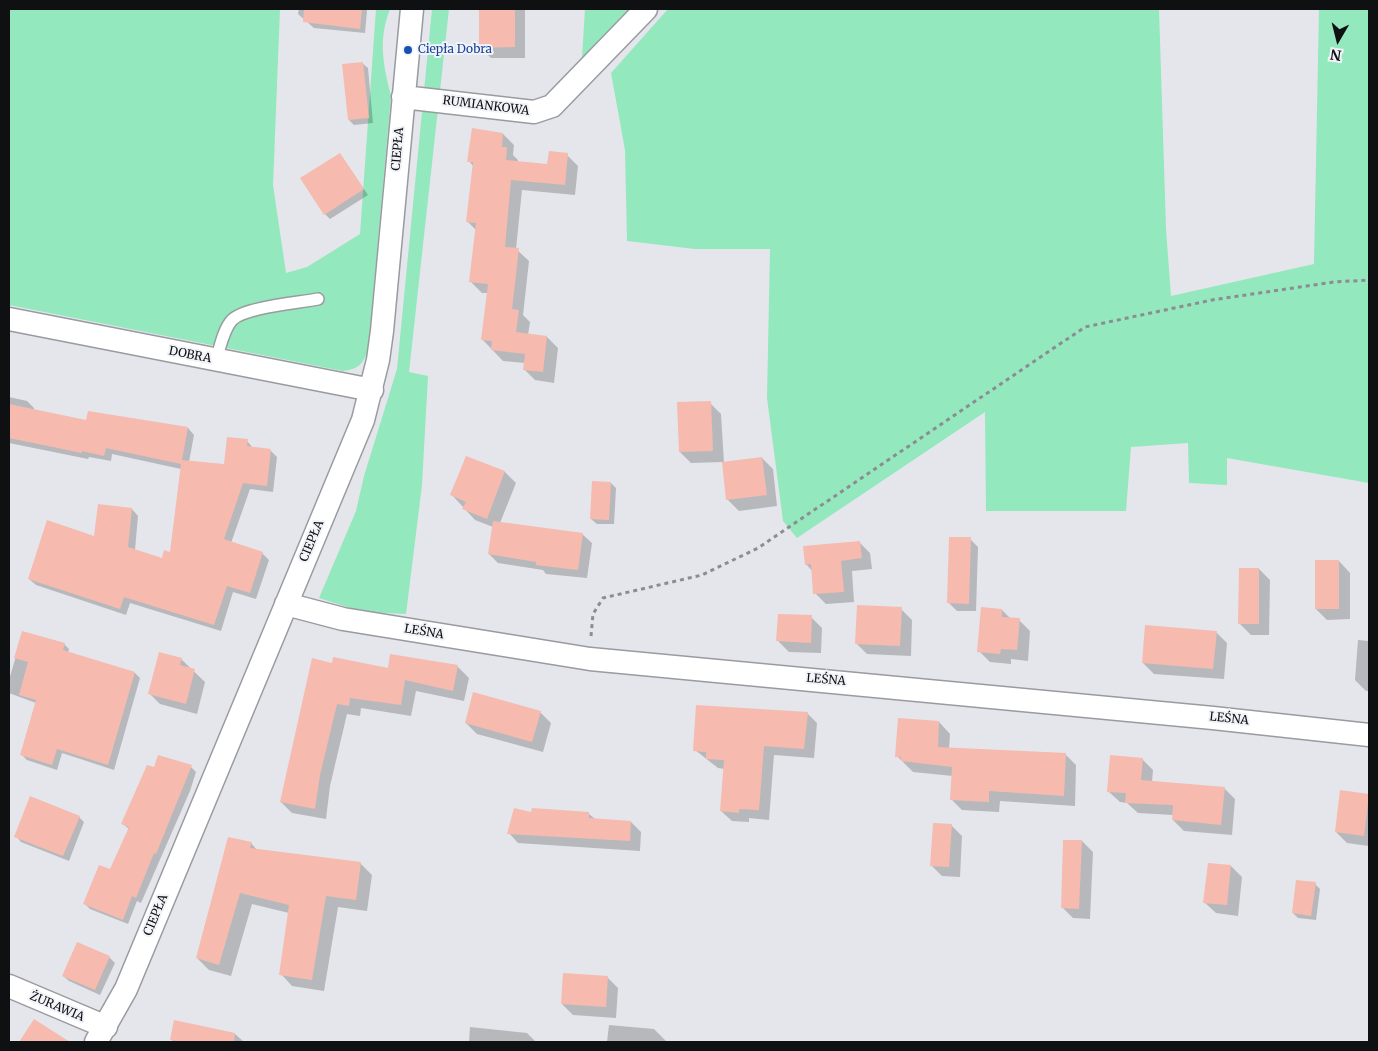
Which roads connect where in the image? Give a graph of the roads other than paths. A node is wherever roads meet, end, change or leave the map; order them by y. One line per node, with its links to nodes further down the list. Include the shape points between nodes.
1 (412, 9): 3 (street, CIEPŁA)
2 (646, 9): 3 (street, RUMIANKOWA, via 552,106 534,112)
3 (403, 97): 7 (street, CIEPŁA, via 382,331)
4 (318, 299): 6 (lane, via 236,317 227,327)
5 (9, 319): 6 (street, DOBRA)
6 (216, 360): 7 (street, DOBRA)
7 (372, 390): 8 (street, CIEPŁA, via 354,445)
8 (286, 604): 9 (street, LEŚNA, via 343,619 590,659 1203,716); 11 (street, CIEPŁA, via 126,989)
9 (1369, 736)
10 (9, 986): 11 (street, ŻURAWIA)
11 (101, 1035)

